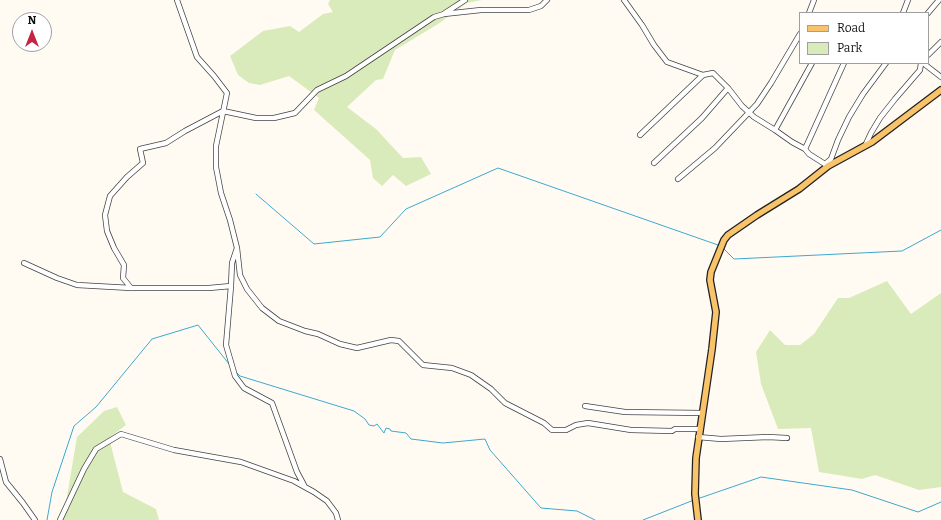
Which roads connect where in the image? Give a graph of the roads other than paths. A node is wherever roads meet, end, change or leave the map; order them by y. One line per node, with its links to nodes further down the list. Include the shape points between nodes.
1 (177, 0): 24 (street, via 197,57 227,93)
2 (465, 0): 11 (street)
3 (547, 0): 11 (street, via 541,6 530,10 481,10)
4 (624, 0): 20 (street, via 667,62)
5 (814, 0): 8 (street)
6 (908, 0): 9 (street)
7 (939, 0): 10 (street)
8 (809, 12)
9 (903, 12)
10 (929, 12)
11 (444, 14): 24 (street, via 422,24 346,76 317,90 295,113 274,118 256,118)
12 (799, 36): 25 (street, via 757,104)
13 (941, 42): 14 (street)
14 (929, 54)
15 (811, 64): 26 (street)
16 (844, 64): 29 (street)
17 (885, 64): 31 (street, via 849,117)
18 (922, 64): 28 (street, via 920,70 880,118)
19 (923, 64): 21 (street)
20 (703, 75): 22 (street, via 713,72); 27 (street)
21 (941, 77)
22 (728, 88): 25 (street); 30 (street, via 702,118)
23 (941, 90): 28 (main road)
24 (223, 112): 33 (street, via 216,146 216,167); 36 (street, via 166,143 140,149 143,163 110,196 105,215 107,231 124,265 123,278)
25 (748, 112): 26 (street); 32 (street, via 715,148)
26 (776, 130): 29 (street)
27 (640, 135)
28 (865, 146): 31 (main road)
29 (805, 149): 31 (street)
30 (654, 163)
31 (827, 165): 38 (main road, via 799,189 728,235 718,251 710,280 716,326)
32 (678, 179)
33 (237, 248): 35 (street, via 232,263); 39 (street, via 240,274 247,289 262,308 279,321 357,348 391,340 399,341 423,365 452,368 471,375 491,388 505,403 544,423 552,430 566,430 588,423 631,430)
34 (24, 263): 36 (street, via 77,285)
35 (230, 286): 36 (street); 43 (street, via 226,345 235,376 244,388 272,403)
36 (131, 288)
37 (585, 406): 38 (street, via 625,412)
38 (703, 413): 39 (main road)
39 (700, 429): 40 (main road)
40 (698, 437): 41 (street); 47 (main road, via 695,494)
41 (787, 438)
42 (0, 458): 44 (street, via 6,482)
43 (304, 486): 45 (street, via 241,462 174,450 121,434 96,450); 46 (street, via 327,501)
44 (35, 520)
45 (60, 520)
46 (338, 520)
47 (698, 520)

